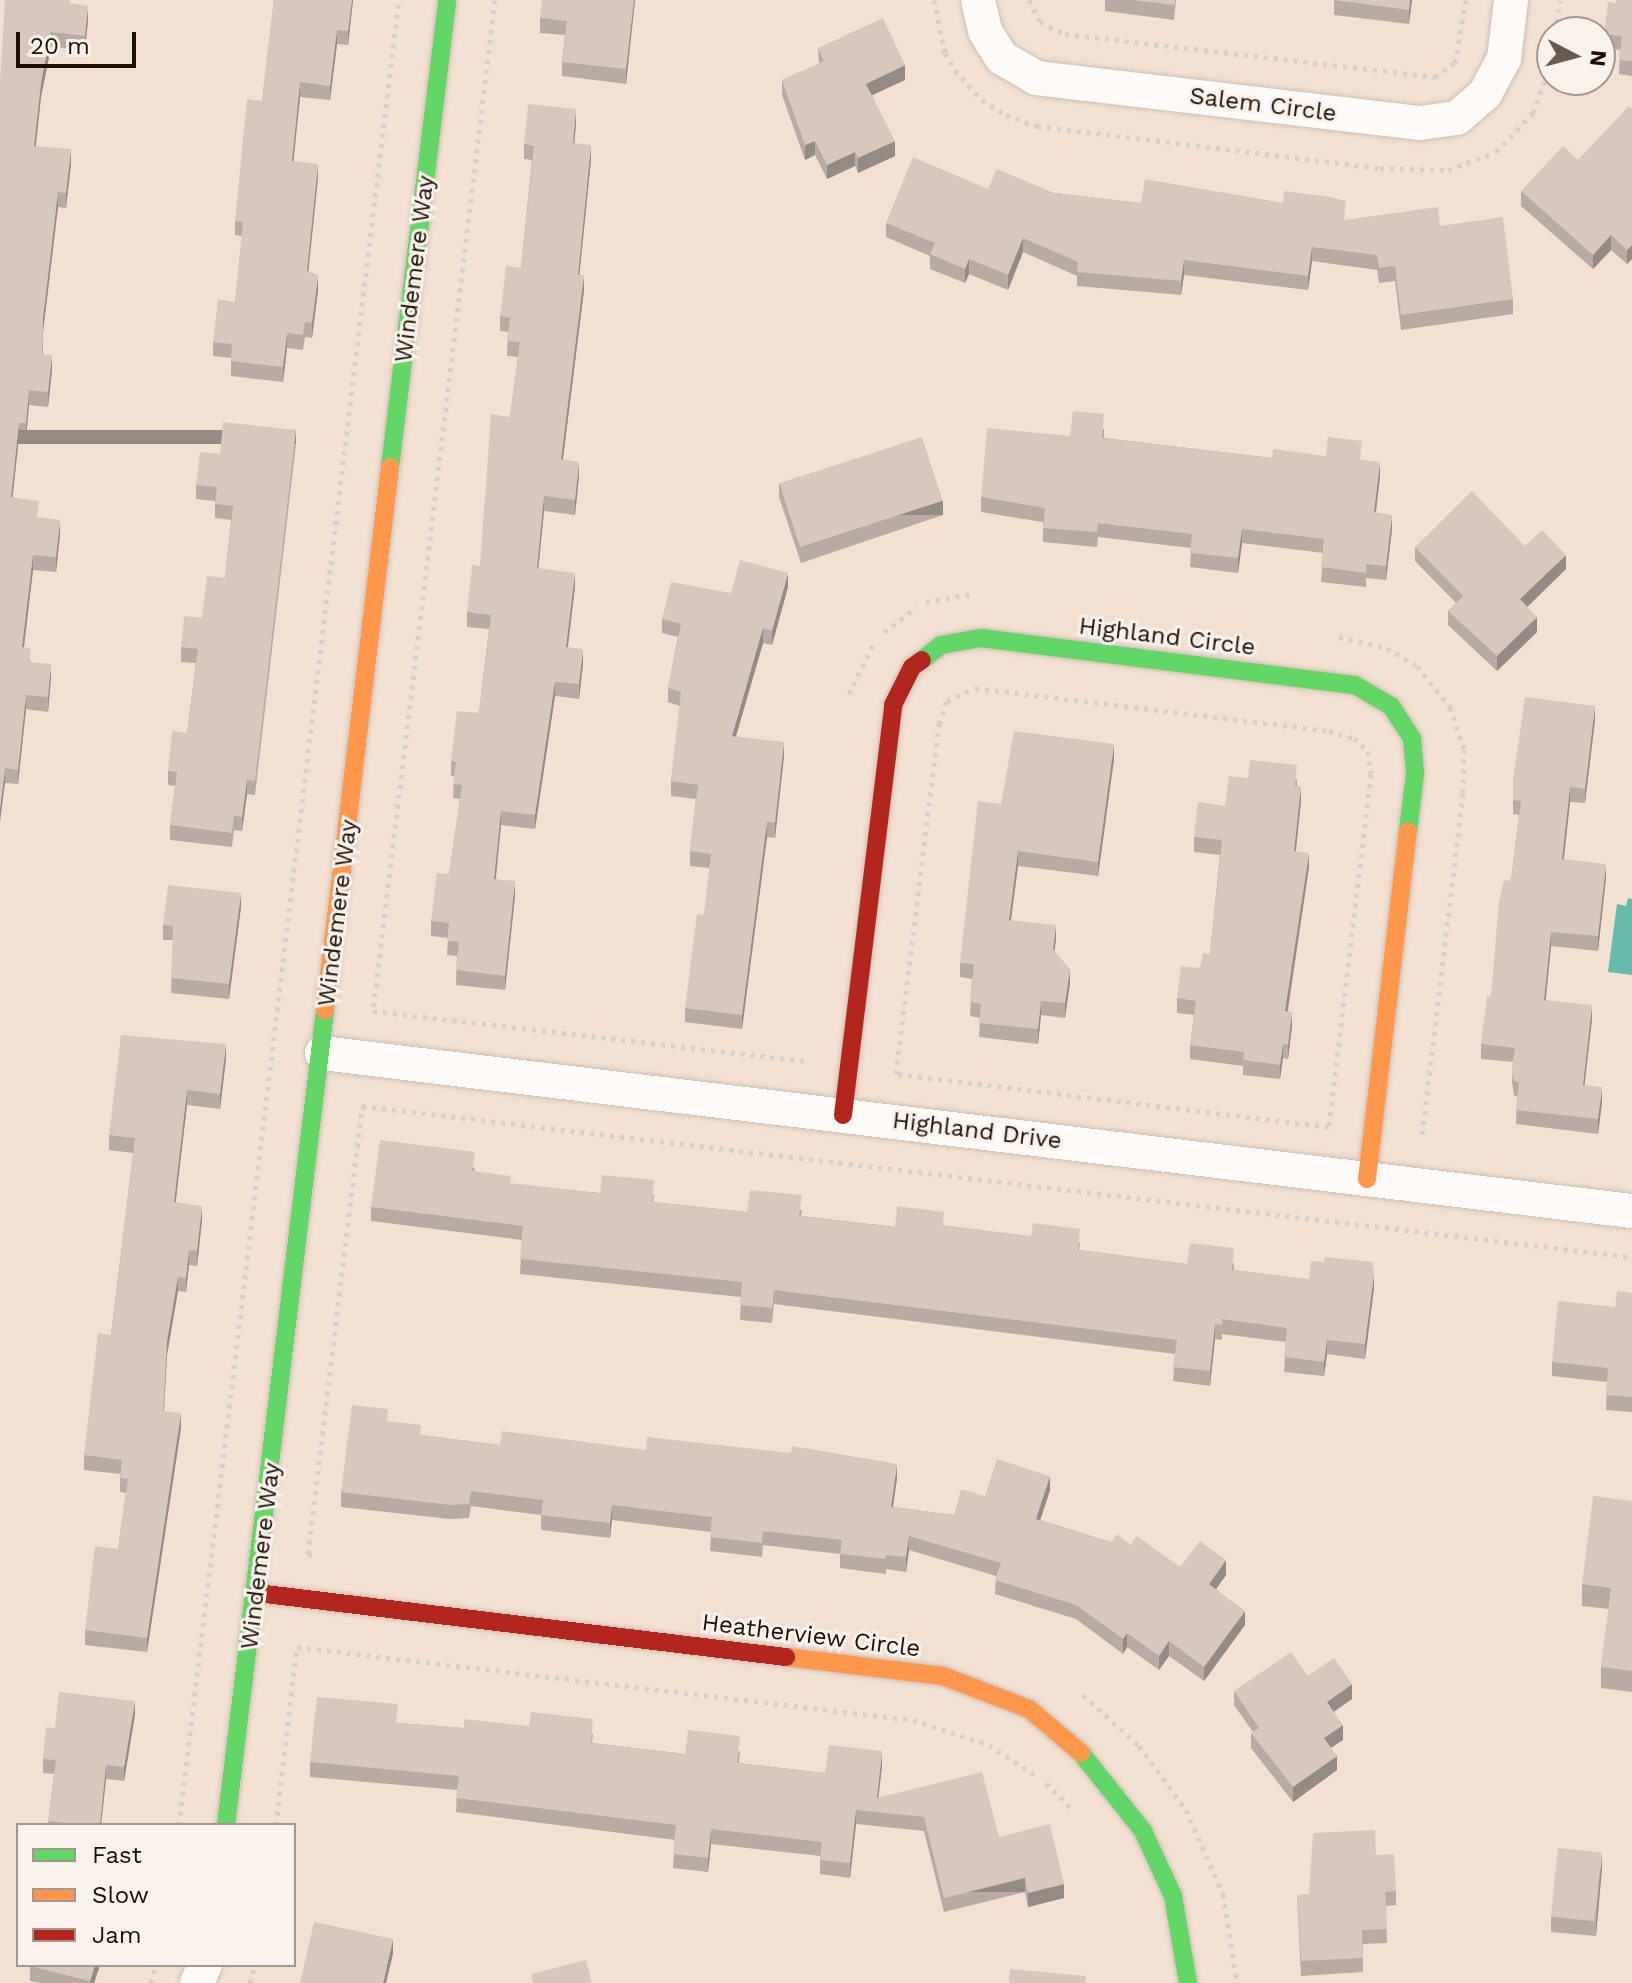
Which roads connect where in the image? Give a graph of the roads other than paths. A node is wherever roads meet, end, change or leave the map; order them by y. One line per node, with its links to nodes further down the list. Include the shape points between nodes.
1 (447, 0): 4 (street, Windemere Way)
2 (978, 0): 3 (street, Salem Circle, via 985,31 1002,58 1036,78 1420,123 1457,118 1485,94 1504,59)
3 (1511, 0)
4 (322, 1053): 5 (street, Highland Drive); 8 (street, Windemere Way)
5 (843, 1115): 6 (street, Highland Drive); 6 (street, Highland Circle, via 893,705 912,667 941,645 981,638 1355,685 1391,706 1412,738 1415,774)
6 (1367, 1179): 7 (street, Highland Drive)
7 (1632, 1211)
8 (257, 1593): 9 (street, Windemere Way); 10 (street, Heatherview Circle, via 943,1676 1029,1709 1096,1766 1143,1831 1173,1896)
9 (226, 1823)
10 (1188, 1983)

